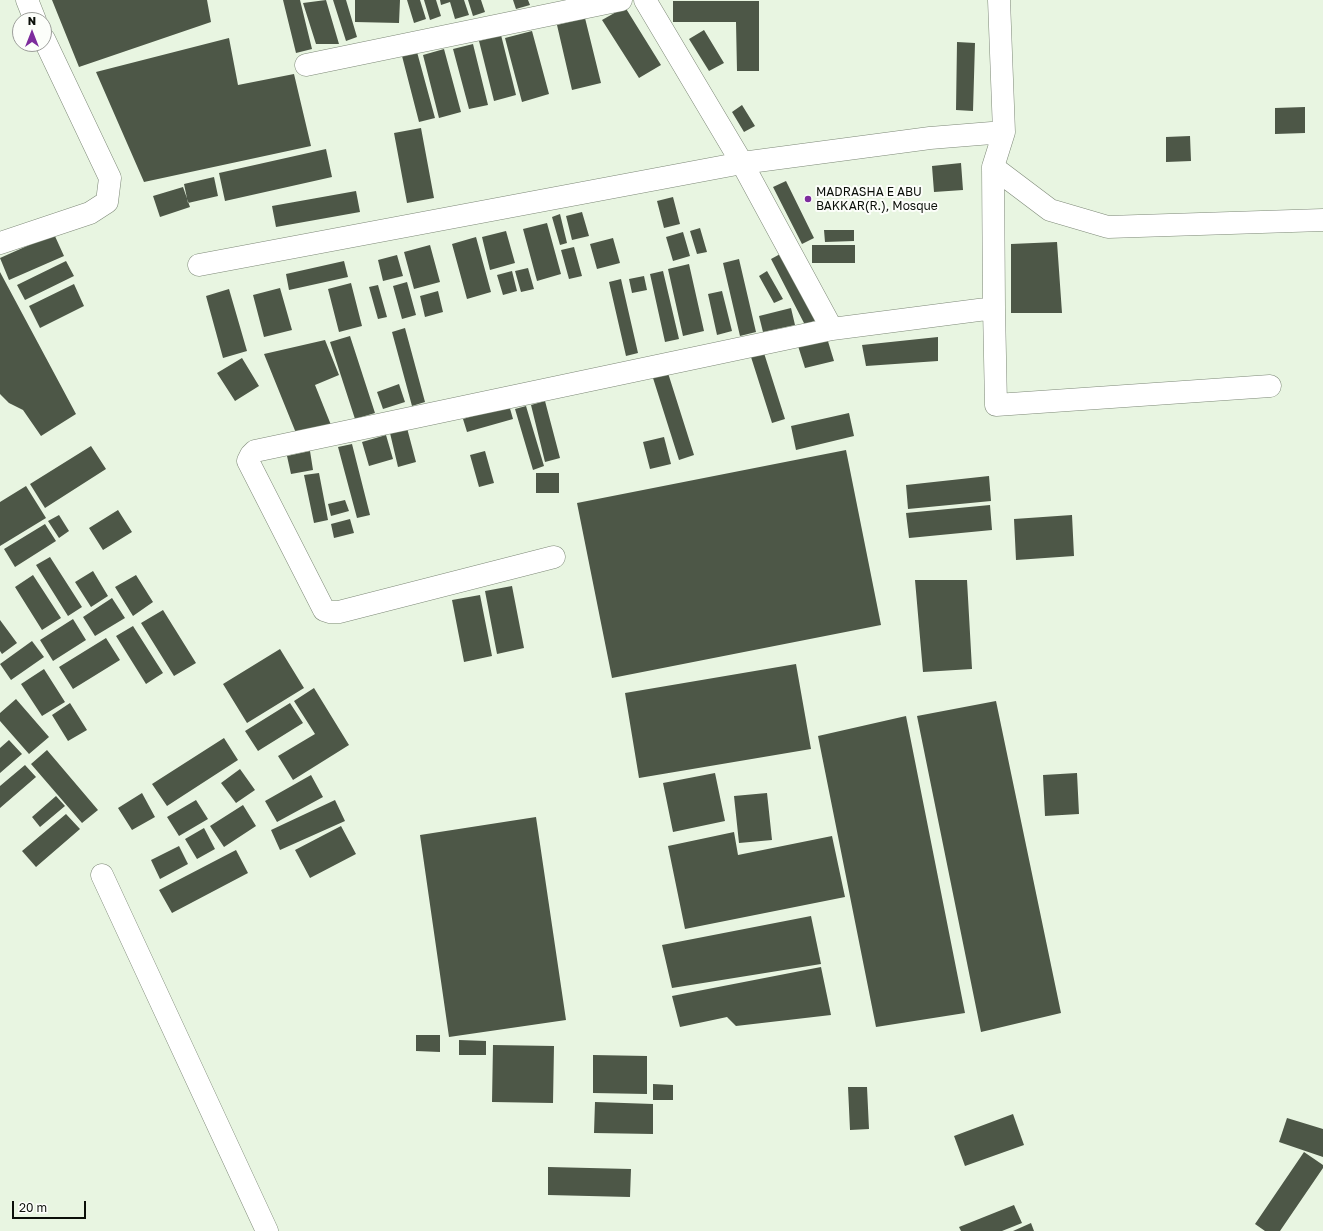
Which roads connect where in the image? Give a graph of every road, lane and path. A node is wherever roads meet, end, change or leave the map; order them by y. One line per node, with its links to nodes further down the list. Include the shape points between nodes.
1 (27, 0): 5 (street)
2 (621, 0): 7 (street)
3 (645, 0): 9 (street)
4 (999, 0): 8 (street)
5 (32, 12)
6 (51, 52): 12 (street, via 110,178 107,202 90,213)
7 (306, 65)
8 (1004, 132): 9 (street, via 930,138); 10 (street)
9 (742, 163): 13 (street); 15 (street)
10 (994, 167): 11 (street, via 1050,210 1108,227); 14 (street)
11 (1323, 220)
12 (0, 243)
13 (199, 265)
14 (994, 308): 15 (street); 16 (street, via 996,405)
15 (832, 329): 17 (street, via 255,450 248,461 324,610 330,612 339,612)
16 (1270, 386)
17 (554, 557)
18 (102, 874): 19 (street)
19 (267, 1231)

